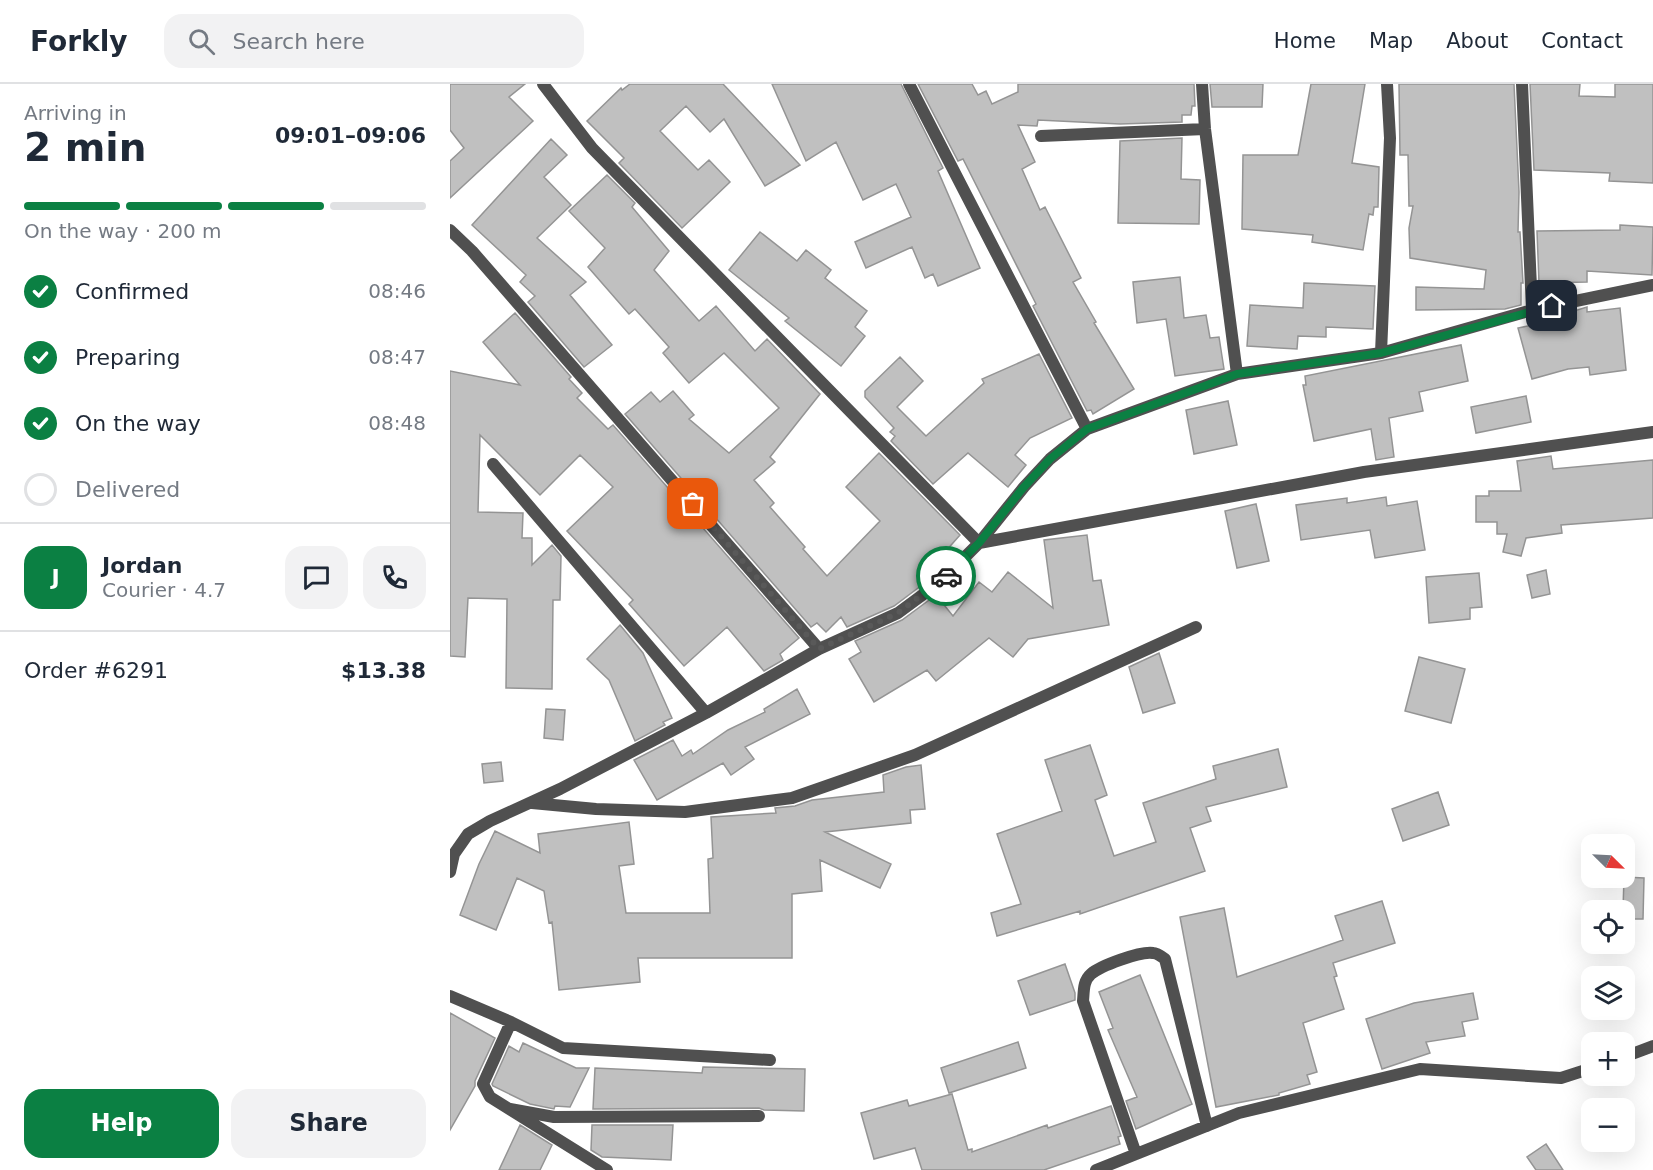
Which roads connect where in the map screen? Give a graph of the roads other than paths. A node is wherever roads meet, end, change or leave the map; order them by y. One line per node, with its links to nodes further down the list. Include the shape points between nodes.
1 (543, 84): 16 (street, via 592,148)
2 (909, 84): 13 (street)
3 (1202, 84): 6 (street)
4 (1387, 84): 11 (street, via 1390,138)
5 (1522, 84): 10 (street)
6 (1204, 129): 7 (street); 12 (street)
7 (1041, 136)
8 (450, 230): 18 (street)
9 (1653, 285): 10 (street)
10 (1532, 310): 11 (street)
11 (1381, 353): 12 (street)
12 (1237, 374): 13 (street)
13 (1087, 429): 16 (street, via 1050,459)
14 (1653, 432): 16 (street, via 1364,472)
15 (493, 464): 19 (street)
16 (979, 543): 18 (street, via 940,582 898,613)
17 (1196, 627): 20 (street, via 915,755 792,798 686,812)
18 (819, 649): 19 (street)
19 (706, 713): 20 (street)
20 (529, 803): 21 (street, via 468,834 454,854)
21 (450, 872)
22 (450, 996): 23 (street)
23 (511, 1022): 26 (street, via 563,1048); 28 (street, via 483,1084 490,1097)
24 (1653, 1046): 25 (street)
25 (1635, 1053)
26 (770, 1060)
27 (1581, 1072): 30 (street, via 1561,1078 1420,1069 1239,1113)
28 (510, 1109): 29 (street, via 554,1117); 32 (street)
29 (759, 1116)
30 (1207, 1126): 31 (street); 31 (street, via 1165,959 1155,952 1145,953 1109,965 1090,975 1084,985 1083,1000)
31 (1136, 1154): 33 (street)
32 (607, 1170)
33 (1096, 1170)

